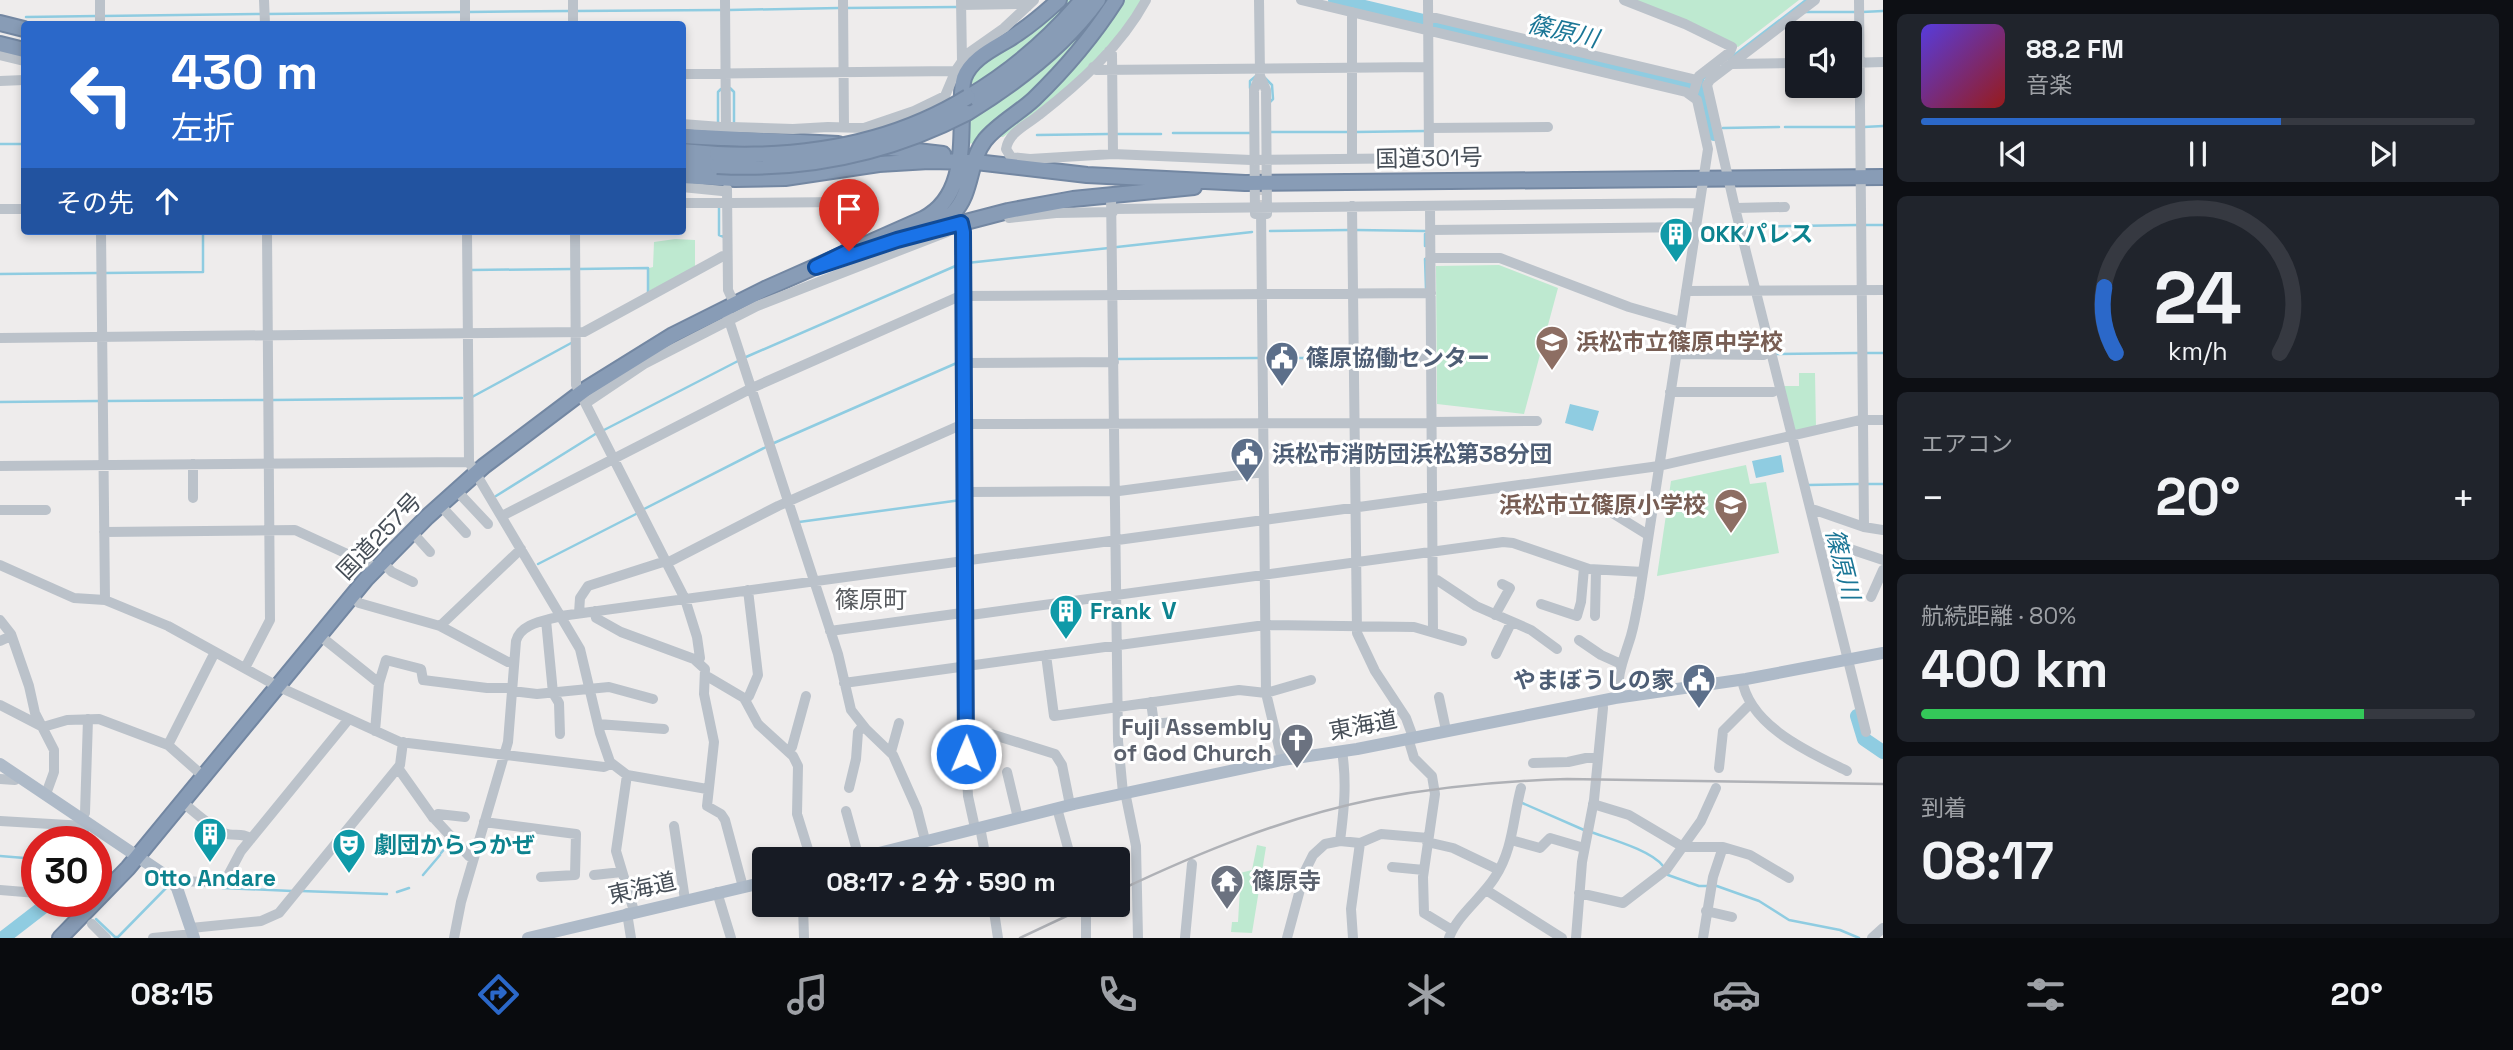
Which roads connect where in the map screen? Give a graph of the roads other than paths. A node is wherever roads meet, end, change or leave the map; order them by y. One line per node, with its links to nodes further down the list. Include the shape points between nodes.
1 (100, 0): 21 (street)
2 (264, 0): 22 (street)
3 (465, 0): 23 (street)
4 (573, 0): 24 (street)
5 (725, 0): 47 (street)
6 (842, 0): 44 (street)
7 (1059, 0): 62 (highway, 国道257号, via 970,67 962,89)
8 (1082, 0): 67 (highway, bridge, via 1000,77 919,122 852,144 783,154)
9 (1098, 0): 67 (highway, bridge, via 1045,57 967,113 912,138 855,156)
10 (1116, 0): 63 (highway, via 1057,76 987,138)
11 (1146, 0): 31 (street)
12 (1259, 0): 45 (street)
13 (1301, 0): 20 (street)
14 (1428, 0): 27 (street)
15 (1624, 0): 38 (street, via 1732,47)
16 (1815, 0): 38 (street)
17 (1859, 0): 25 (street)
18 (961, 2): 19 (street); 34 (street)
19 (1030, 4): 34 (street)
20 (1352, 12): 27 (street); 41 (street)
21 (100, 21)
22 (265, 21)
23 (465, 21)
24 (573, 21)
25 (1857, 21)
26 (0, 23): 28 (highway)
27 (1428, 23): 40 (street); 50 (street); 50 (street)
28 (21, 28)
29 (0, 44): 30 (highway)
30 (21, 49)
31 (1109, 51): 39 (street); 42 (street)
32 (0, 55): 33 (street)
33 (21, 60)
34 (961, 61): 43 (street)
35 (1883, 62): 37 (street)
36 (1785, 63): 38 (street)
37 (1862, 63)
38 (1726, 64): 50 (street, via 1702,73); 71 (street, via 1707,85)
39 (1093, 67): 42 (street); 59 (street, via 1009,139 1006,149 1011,157 1030,159)
40 (1428, 67): 41 (street); 55 (street)
41 (1351, 68): 45 (street); 61 (street)
42 (1112, 70): 45 (street); 59 (street)
43 (956, 71): 44 (street); 53 (street, via 948,93 935,102 869,127)
44 (844, 72): 47 (street); 53 (street)
45 (1260, 72): 60 (street)
46 (686, 74): 47 (street)
47 (726, 74): 56 (street)
48 (21, 80): 49 (street)
49 (0, 81)
50 (1695, 87): 70 (street, via 1708,144)
51 (1856, 98): 68 (street)
52 (686, 125): 56 (street)
53 (844, 127): 56 (street)
54 (1548, 127): 55 (street)
55 (1429, 128): 61 (street, via 1429,158)
56 (726, 132): 57 (highway); 62 (highway)
57 (686, 136)
58 (686, 153): 67 (highway)
59 (1108, 155): 60 (street); 65 (street)
60 (1260, 158): 61 (street); 72 (street)
61 (1352, 159)
62 (960, 160): 63 (highway, 国道301号); 67 (highway, via 896,162 809,176); 88 (highway, 国道257号, via 950,193 939,209)
63 (976, 162): 65 (highway, 国道301号); 88 (highway, via 965,167 957,197 943,212 925,223); 89 (highway, 国道257号, via 959,207)
64 (686, 165): 67 (highway)
65 (1077, 174): 72 (highway, 国道301号)
66 (686, 176): 67 (highway)
67 (723, 176): 73 (street); 75 (street); 75 (street); 94 (street)
68 (1860, 177): 69 (highway, 国道301号); 71 (highway, 国道301号); 100 (street)
69 (1883, 177)
70 (1703, 178): 71 (highway, 国道301号); 72 (highway, 国道301号); 76 (street)
71 (1730, 178): 82 (street)
72 (1255, 183): 77 (highway); 81 (street)
73 (686, 186)
74 (686, 203): 75 (street)
75 (727, 203): 94 (street, via 722,220); 95 (street, via 845,202)
76 (1699, 203): 79 (street); 86 (street)
77 (1113, 205): 81 (street); 85 (highway, via 1030,207); 107 (street)
78 (1352, 206): 79 (street); 81 (street); 105 (street)
79 (1430, 206): 87 (street)
80 (1785, 207): 82 (street)
81 (1261, 208): 102 (street, via 1268,273)
82 (1735, 208): 103 (street)
83 (0, 209): 84 (street)
84 (21, 209)
85 (961, 225): 89 (highway); 106 (street); 108 (street, via 783,295)
86 (1696, 227): 87 (street); 99 (street)
87 (1430, 230): 97 (street)
88 (885, 234): 95 (highway, 国道257号)
89 (918, 234): 98 (highway, 国道257号)
90 (101, 235): 113 (street)
91 (267, 235): 112 (street)
92 (467, 235): 111 (street)
93 (575, 235): 110 (street)
94 (727, 235): 96 (street)
95 (849, 251): 98 (highway, 国道257号)
96 (727, 256): 108 (street); 110 (street)
97 (1430, 258): 104 (street); 109 (street, via 1500,258)
98 (816, 267): 108 (highway, 国道257号)
99 (1686, 290): 103 (street); 109 (street)
100 (1861, 290): 101 (street); 103 (street); 125 (street)
101 (1883, 290)
102 (1262, 291): 105 (street); 107 (street); 132 (street)
103 (1756, 291): 133 (street)
104 (1431, 293): 105 (street); 117 (street)
105 (1353, 294): 118 (street)
106 (964, 296): 107 (street); 120 (street); 121 (street)
107 (1114, 296): 119 (street)
108 (730, 310): 121 (street); 124 (highway, 国道257号, via 651,348)
109 (1681, 322): 115 (street)
110 (576, 333): 111 (street); 124 (street, via 576,385)
111 (468, 334): 112 (street); 140 (street)
112 (268, 335): 113 (street); 136 (street)
113 (102, 337): 114 (street); 137 (street)
114 (0, 338)
115 (1676, 354): 116 (street); 122 (street)
116 (1764, 355)
117 (1431, 358): 118 (street); 129 (street)
118 (1353, 359): 128 (street)
119 (1114, 362): 120 (street); 131 (street)
120 (964, 363): 130 (street)
121 (752, 388): 134 (street); 147 (street)
122 (1670, 392): 123 (street); 139 (street)
123 (1773, 392)
124 (583, 398): 134 (street); 140 (highway, 国道257号)
125 (1863, 420): 126 (street); 133 (street); 157 (street)
126 (1883, 420)
127 (1537, 421): 129 (street)
128 (1354, 423): 129 (street); 132 (street); 151 (street)
129 (1432, 423): 145 (street)
130 (965, 424): 131 (street); 144 (street); 147 (street)
131 (1115, 424): 132 (street); 143 (street)
132 (1263, 424): 141 (street)
133 (1790, 438): 139 (street); 153 (street)
134 (614, 458): 154 (street); 171 (street)
135 (193, 464): 136 (street); 137 (street); 146 (street)
136 (269, 464): 140 (street); 158 (street)
137 (103, 465): 138 (street); 160 (street)
138 (0, 466)
139 (1659, 466): 145 (street); 163 (street)
140 (473, 467): 142 (highway, 国道257号); 154 (street)
141 (1264, 472): 143 (street); 155 (street)
142 (456, 490): 149 (highway, 国道257号); 156 (street)
143 (1116, 491): 144 (street); 164 (street)
144 (965, 492): 170 (street)
145 (1433, 497): 151 (street); 167 (street)
146 (193, 498)
147 (788, 501): 171 (street); 181 (street)
148 (1593, 501): 163 (street)
149 (440, 505): 161 (highway, 国道257号); 162 (street)
150 (41, 507): 152 (street)
151 (1355, 508): 155 (street); 172 (street)
152 (0, 510)
153 (1811, 511): 157 (street); 165 (street)
154 (502, 516): 166 (street)
155 (1264, 520): 164 (street); 179 (street)
156 (488, 524)
157 (1864, 527): 159 (street)
158 (269, 530): 160 (street); 174 (street, via 295,530); 221 (street, via 270,620)
159 (1883, 530)
160 (104, 532): 189 (street)
161 (412, 532): 168 (street); 174 (highway, 国道257号)
162 (466, 533)
163 (1648, 535): 178 (street)
164 (1116, 540): 170 (street); 185 (street)
165 (1819, 541): 169 (street); 216 (street)
166 (522, 548): 195 (street); 200 (street)
167 (1433, 551): 172 (street); 175 (street, via 1508,542); 180 (street)
168 (430, 552)
169 (1883, 560)
170 (966, 561): 181 (street); 193 (street)
171 (667, 562): 188 (street); 192 (street, via 588,586 580,598)
172 (1355, 562): 179 (street); 202 (street)
173 (0, 565): 189 (street, via 74,598)
174 (379, 566): 182 (street); 186 (highway, 国道257号)
175 (1584, 568): 176 (street); 190 (street, via 1577,616)
176 (1596, 570): 178 (street); 196 (street)
177 (1883, 570): 187 (street)
178 (1643, 572): 219 (street)
179 (1264, 574): 185 (street); 201 (street)
180 (1433, 580): 194 (street); 204 (street)
181 (814, 581): 184 (street); 203 (street)
182 (413, 582)
183 (1502, 584): 194 (street, via 1510,588)
184 (748, 590): 188 (street); 236 (street, via 758,675)
185 (1116, 595): 193 (street); 210 (street)
186 (352, 596): 200 (street, via 359,603); 205 (highway, 国道257号)
187 (1871, 597)
188 (685, 599): 191 (street); 217 (street, via 697,637)
189 (105, 600): 212 (street)
190 (1541, 604)
191 (595, 611): 192 (street); 217 (street, via 596,618 621,632)
192 (579, 614): 195 (street)
193 (966, 614): 203 (street); 220 (street)
194 (1495, 615): 199 (street)
195 (561, 616): 198 (street); 228 (street, via 580,649)
196 (1595, 616)
197 (0, 620): 206 (street)
198 (547, 620): 218 (street, via 518,634); 230 (street)
199 (1511, 623): 211 (street, via 1531,630); 214 (street)
200 (440, 625): 218 (street)
201 (1265, 625): 202 (street); 210 (street); 231 (street)
202 (1356, 626): 204 (street, via 1414,626); 254 (street, via 1370,662 1406,718)
203 (830, 631): 226 (street)
204 (1433, 632): 209 (street)
205 (319, 635): 225 (street); 227 (highway, 国道257号)
206 (11, 636): 208 (street); 248 (street)
207 (1579, 640): 219 (street)
208 (0, 641)
209 (1462, 641)
210 (1117, 646): 215 (street); 241 (street)
211 (1558, 649)
212 (215, 652): 221 (street); 257 (street)
213 (1883, 653): 216 (main road, 東海道)
214 (1496, 654)
215 (1046, 656): 220 (street); 241 (street, via 1055,719)
216 (1845, 659): 223 (main road, 東海道); 252 (street)
217 (698, 661): 222 (street)
218 (514, 662): 229 (street)
219 (1621, 664): 234 (street)
220 (967, 666): 226 (street); 255 (street)
221 (245, 668): 227 (street)
222 (705, 676): 236 (street); 278 (street, via 714,738)
223 (1742, 679): 234 (main road, 東海道); 239 (street)
224 (1311, 680): 231 (street)
225 (379, 683): 229 (street, via 386,660 421,669 422,680); 251 (street)
226 (844, 683): 247 (street, via 851,710)
227 (277, 686): 243 (street); 273 (highway, 国道257号)
228 (590, 689): 230 (street); 235 (street, via 614,688); 245 (street)
229 (512, 690): 230 (street); 261 (street)
230 (554, 693): 253 (street)
231 (1266, 693): 238 (street, via 1239,690); 263 (street)
232 (806, 696): 258 (street)
233 (1439, 697): 250 (street)
234 (1619, 698): 237 (main road, 東海道)
235 (653, 699)
236 (745, 700): 258 (street, via 758,724)
237 (1602, 701): 250 (main road, 東海道); 262 (street)
238 (1151, 702): 241 (street); 246 (street, via 1154,724)
239 (1751, 704): 268 (street, via 1723,731); 269 (street, via 1793,743)
240 (0, 705): 248 (street)
241 (1117, 707): 279 (street)
242 (88, 719): 248 (street); 257 (street); 288 (street)
243 (348, 720): 251 (street); 293 (street)
244 (899, 723): 260 (street)
245 (598, 724): 249 (street); 266 (street)
246 (1169, 725)
247 (863, 726): 260 (street); 275 (street)
248 (42, 727): 280 (street, via 55,757)
249 (664, 729)
250 (1446, 730): 254 (main road, 東海道)
251 (375, 731): 256 (street)
252 (1866, 732)
253 (560, 734)
254 (1411, 737): 259 (main road, 東海道); 295 (street, via 1414,758 1433,779)
255 (967, 738): 283 (street, via 991,734 1055,754 1062,765); 292 (street, via 967,791)
256 (403, 742): 261 (street); 267 (street)
257 (168, 745): 273 (street)
258 (788, 751): 300 (street, via 798,766 796,808)
259 (1342, 751): 263 (main road, 東海道); 297 (street, via 1346,796)
260 (891, 752): 294 (street, via 915,804)
261 (504, 755): 266 (street, via 604,767); 290 (street)
262 (1598, 758): 264 (street); 282 (street)
263 (1282, 760): 279 (main road, 東海道)
264 (1534, 763)
265 (0, 764): 272 (main road)
266 (611, 764): 271 (street)
267 (398, 768): 286 (street); 336 (street, via 274,917)
268 (1719, 768)
269 (1847, 771)
270 (1007, 772): 287 (street)
271 (627, 775): 278 (street); 313 (street, via 617,844)
272 (18, 776): 274 (street); 280 (main road)
273 (204, 776): 281 (highway, 国道257号)
274 (0, 779)
275 (847, 784)
276 (1521, 788): 296 (street)
277 (1716, 788): 299 (street, via 1707,812)
278 (707, 789): 320 (street, via 706,806 725,820)
279 (1124, 792): 283 (main road, 東海道); 349 (street, via 1137,855)
280 (46, 794): 288 (main road)
281 (182, 802): 293 (street, via 221,832); 307 (highway, 国道257号)
282 (1593, 804): 299 (street, via 1629,815); 306 (street)
283 (1063, 806): 287 (main road, 東海道); 304 (street)
284 (846, 811): 301 (street)
285 (465, 817): 286 (street, via 438,814)
286 (433, 818): 308 (street)
287 (1018, 818): 292 (main road, 東海道)
288 (84, 820): 289 (street, via 85,826); 307 (main road)
289 (0, 821)
290 (484, 822): 308 (street); 315 (street, via 576,834 575,875)
291 (674, 826): 326 (street)
292 (978, 827): 294 (main road, 東海道); 303 (street)
293 (251, 839): 319 (street, via 224,883 181,881)
294 (925, 840): 302 (main road, 東海道)
295 (1428, 840): 298 (street, via 1381,834); 311 (street); 312 (street)
296 (1511, 840): 306 (street, via 1541,848 1550,838); 312 (street)
297 (1340, 841): 298 (street); 351 (street, via 1325,844 1309,863)
298 (1360, 844): 352 (street, via 1351,909)
299 (1683, 846): 305 (street); 325 (street, via 1664,873 1626,902)
300 (807, 847)
301 (854, 847)
302 (900, 847)
303 (983, 847)
304 (1069, 847)
305 (1723, 847): 316 (street, via 1750,855); 327 (street)
306 (1584, 848): 325 (street)
307 (138, 856): 317 (highway, 国道257号); 319 (main road)
308 (474, 858): 344 (street)
309 (1192, 864): 350 (street)
310 (1392, 867): 311 (street)
311 (1424, 870): 337 (street, via 1424,913)
312 (1499, 870): 322 (street)
313 (622, 872): 314 (street); 328 (street)
314 (594, 875)
315 (541, 877)
316 (1789, 878)
317 (112, 882)
318 (752, 885): 320 (main road, 東海道)
319 (175, 886): 336 (main road)
320 (743, 887): 324 (main road, 東海道)
321 (0, 890): 323 (street)
322 (1486, 890): 337 (street); 338 (street)
323 (21, 891)
324 (717, 892): 326 (main road, 東海道); 340 (street)
325 (1579, 893): 353 (street)
326 (685, 900): 328 (main road, 東海道)
327 (1706, 911): 329 (street); 354 (street)
328 (631, 912): 339 (main road, 東海道); 345 (street)
329 (1732, 916)
330 (79, 917): 341 (highway, 国道257号)
331 (803, 917): 346 (street)
332 (995, 917): 347 (street)
333 (1086, 917): 348 (street)
334 (92, 924): 342 (street)
335 (1883, 928): 355 (street)
336 (192, 933): 343 (street)
337 (1450, 934)
338 (1555, 936)
339 (537, 937)
340 (727, 937)
341 (60, 938)
342 (106, 938)
343 (153, 938)
344 (454, 938)
345 (631, 938)
346 (804, 938)
347 (998, 938)
348 (1086, 938)
349 (1138, 938)
350 (1185, 938)
351 (1287, 938)
352 (1353, 938)
353 (1576, 938)
354 (1703, 938)
355 (1872, 938)

